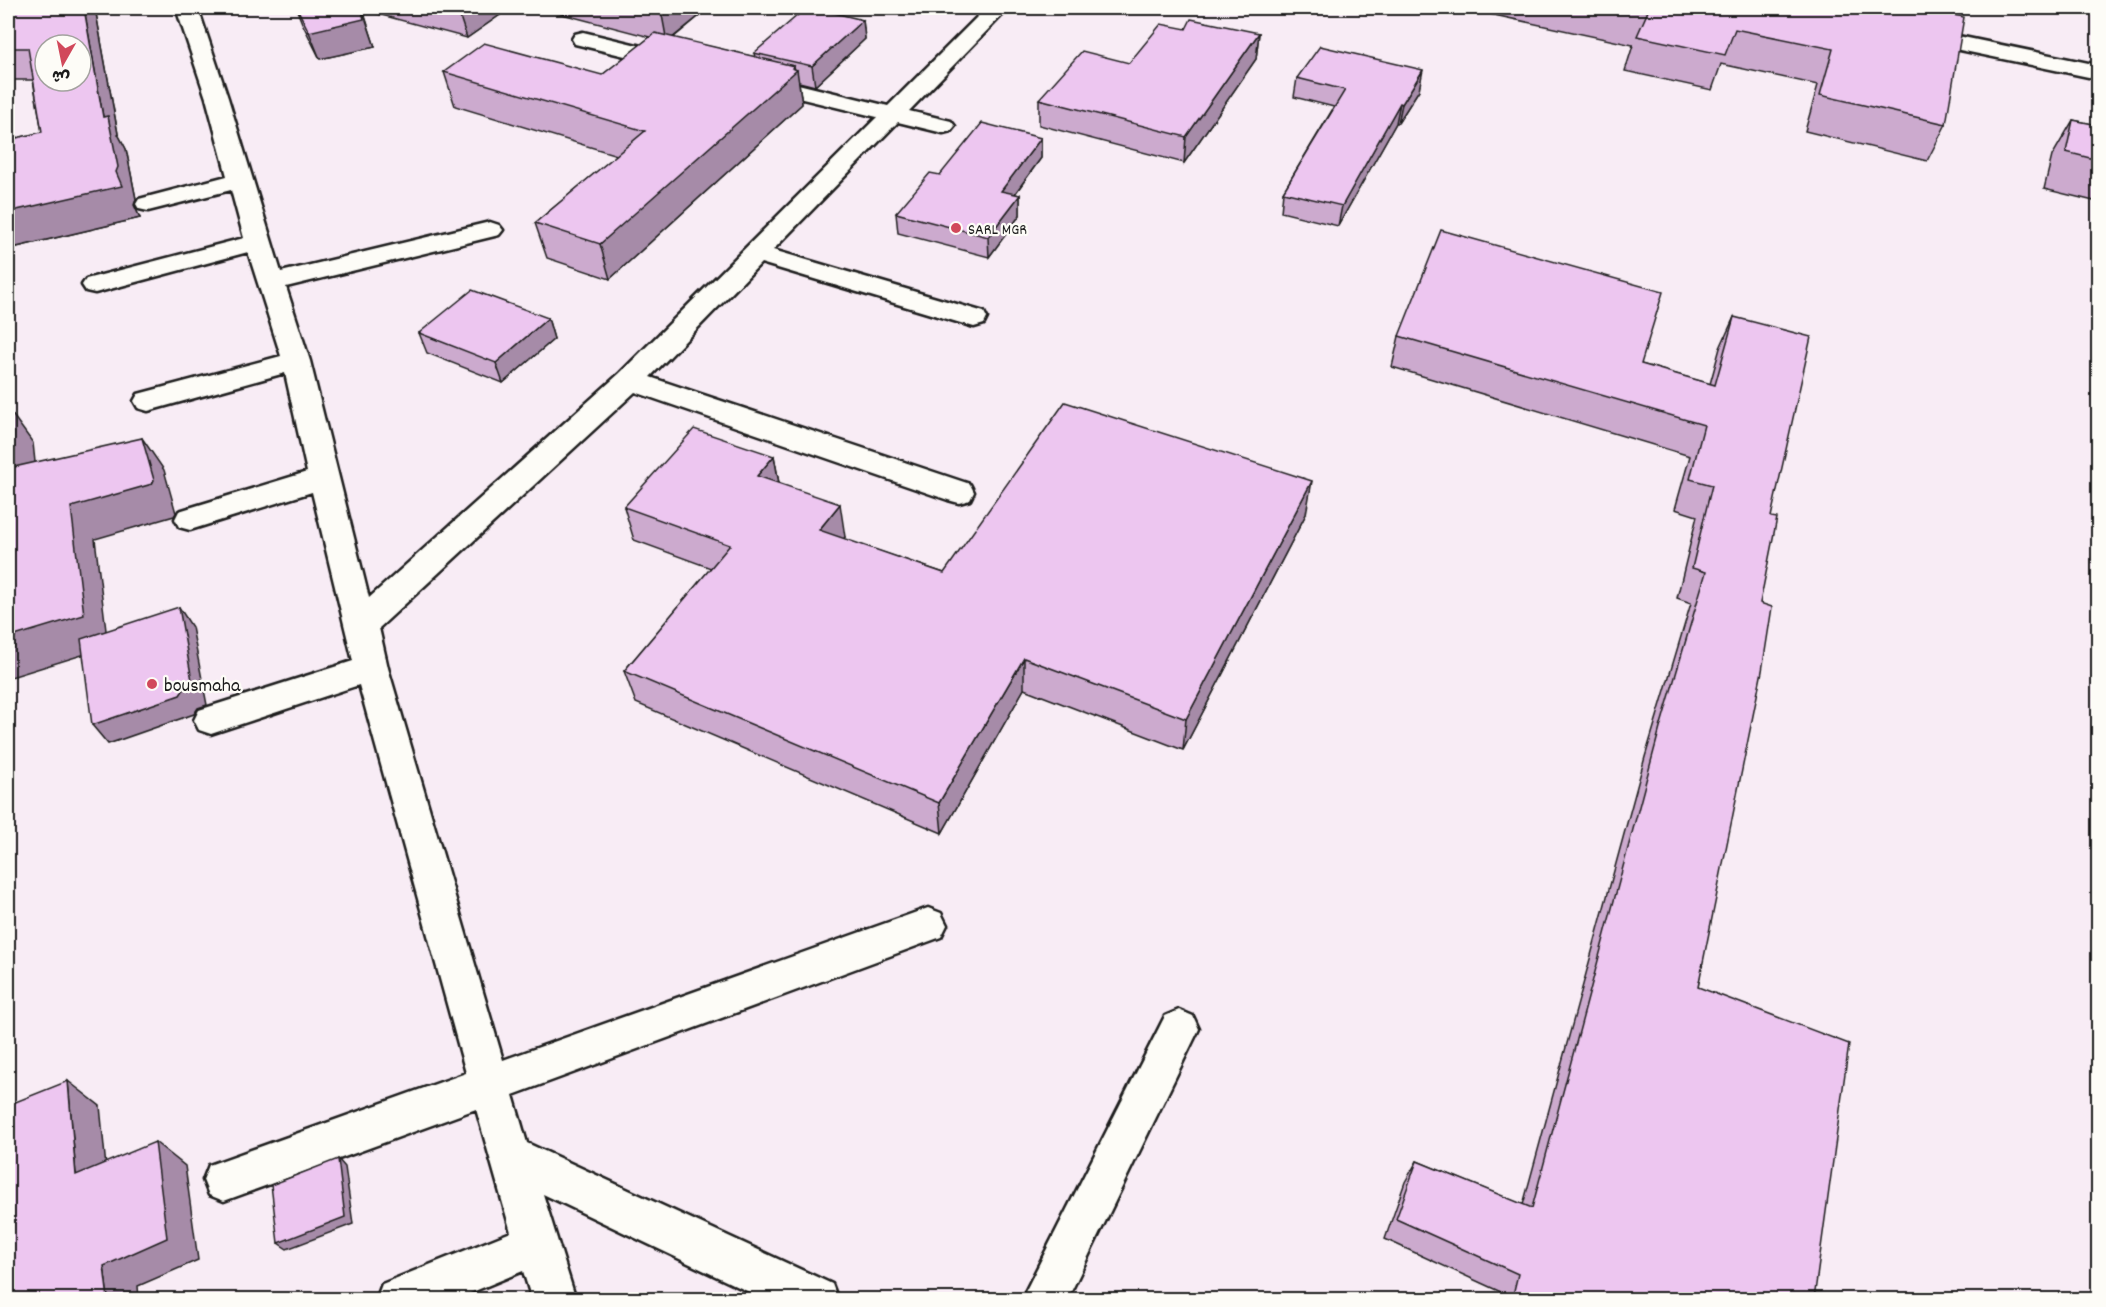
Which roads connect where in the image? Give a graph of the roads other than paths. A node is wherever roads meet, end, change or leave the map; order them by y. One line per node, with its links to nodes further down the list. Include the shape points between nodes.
1 (187, 8): 10 (street)
2 (998, 8): 8 (street)
3 (1889, 29): 6 (street)
4 (583, 39): 5 (street)
5 (698, 67)
6 (2098, 72)
7 (732, 75): 8 (street)
8 (892, 114): 9 (street); 14 (street)
9 (943, 126)
10 (242, 180): 11 (street); 13 (street)
11 (148, 204)
12 (489, 230): 15 (street)
13 (258, 242): 15 (street); 16 (street)
14 (756, 253): 17 (street); 19 (street)
15 (272, 282): 18 (street)
16 (95, 285)
17 (974, 318)
18 (296, 361): 20 (street); 21 (street)
19 (630, 380): 22 (street); 24 (street)
20 (148, 401)
21 (322, 478): 23 (street); 24 (street)
22 (959, 492)
23 (190, 519)
24 (362, 624): 25 (street)
25 (371, 668): 26 (street); 29 (street)
26 (211, 720)
27 (928, 925): 29 (street)
28 (1179, 1029): 36 (street)
29 (490, 1086): 30 (street); 31 (street)
30 (510, 1157): 32 (street); 35 (street)
31 (224, 1180)
32 (537, 1243): 33 (street); 34 (street)
33 (398, 1299)
34 (554, 1299)
35 (816, 1299)
36 (1043, 1299)

